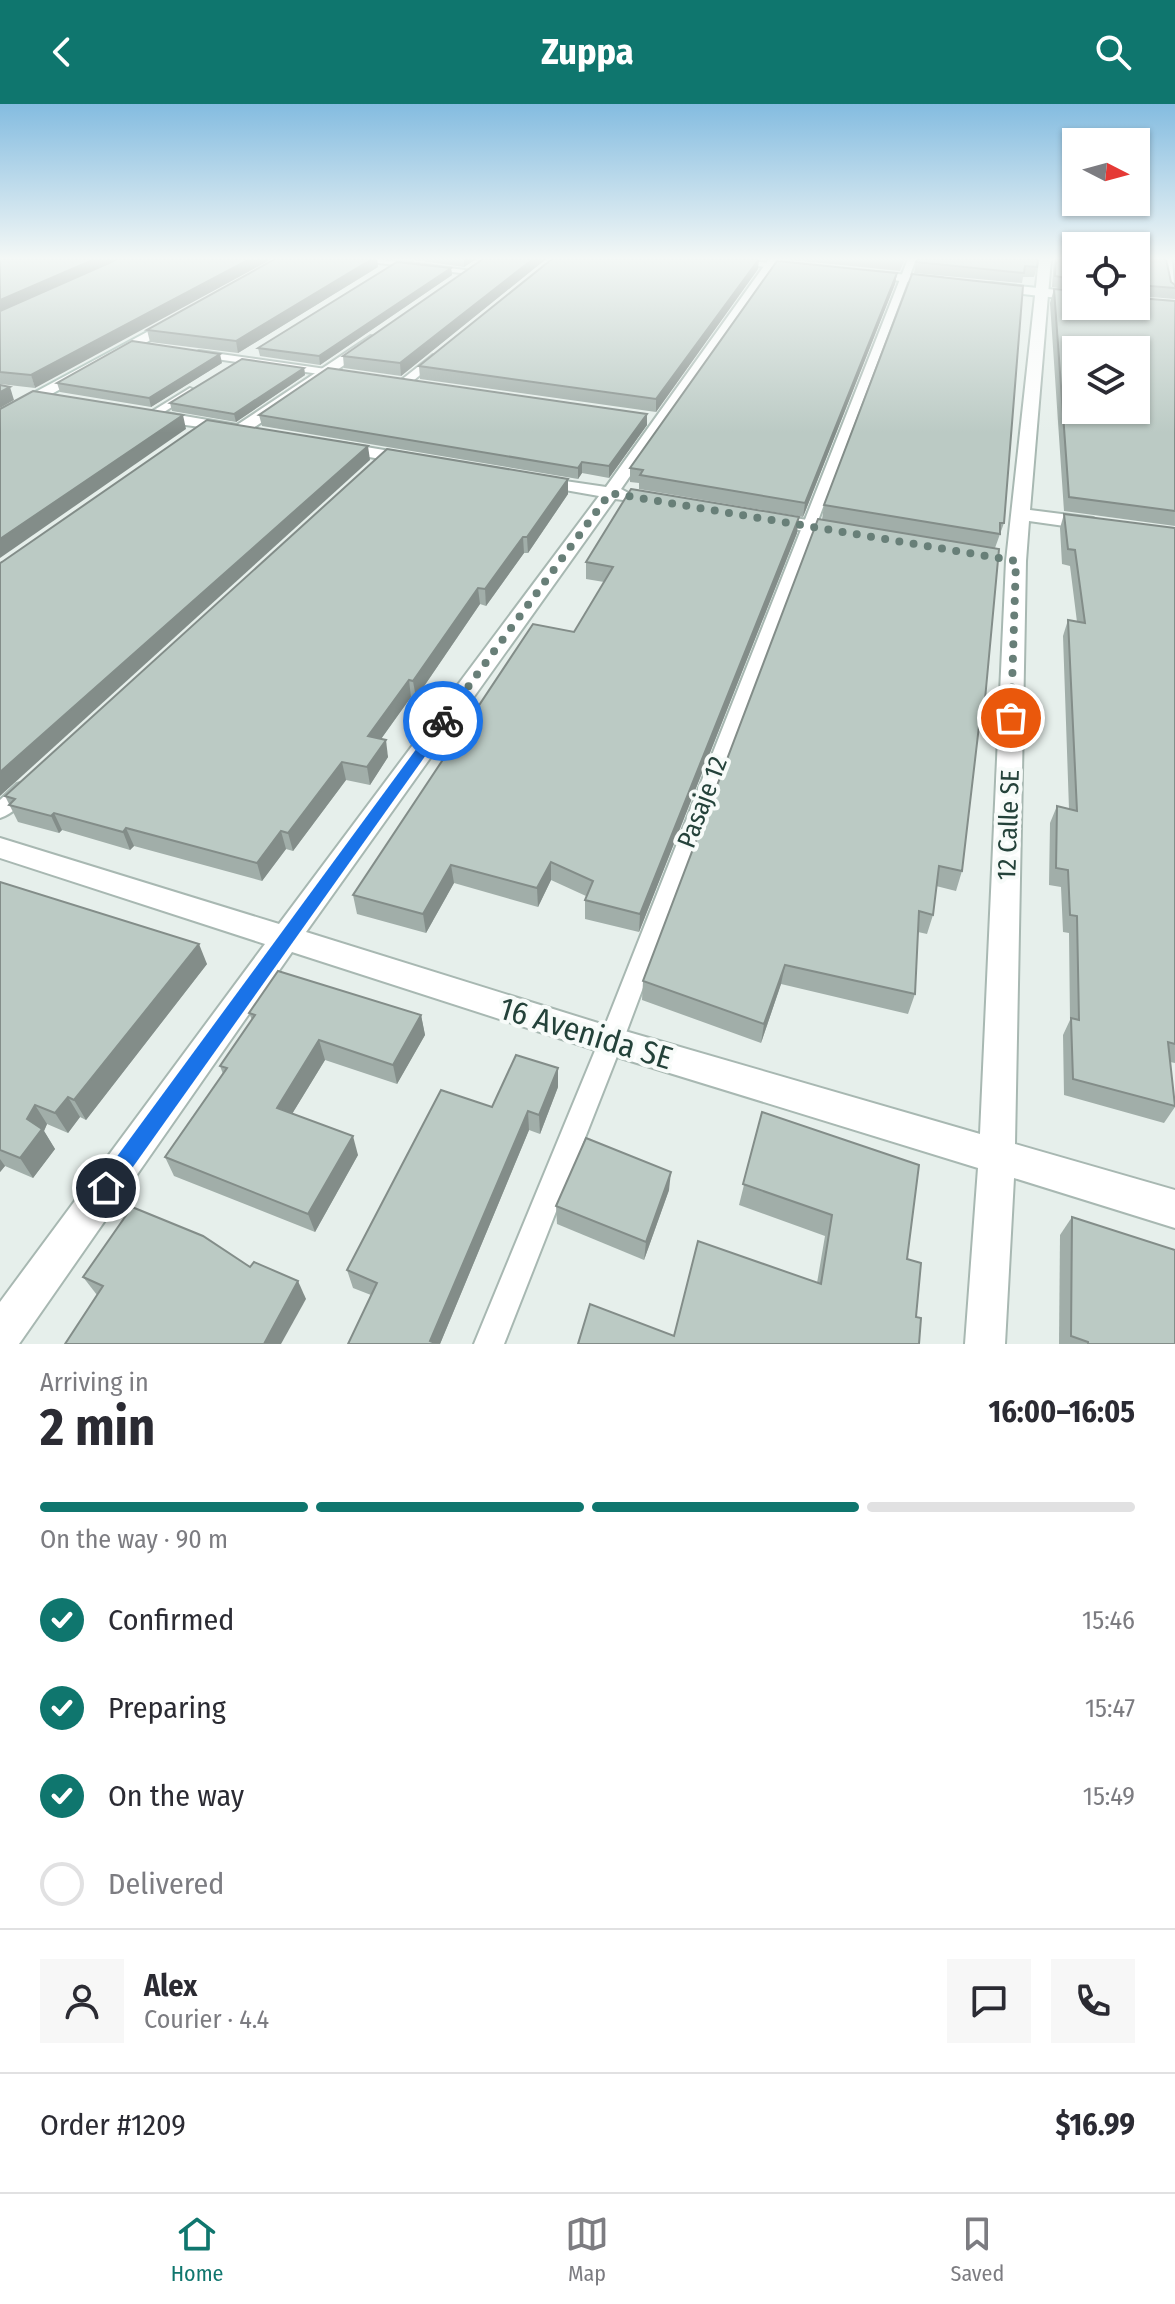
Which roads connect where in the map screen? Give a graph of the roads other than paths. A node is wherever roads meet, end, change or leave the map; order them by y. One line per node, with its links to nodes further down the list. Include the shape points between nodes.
1 (182, 317): 6 (street)
2 (731, 317): 31 (street, via 654,419)
3 (890, 317): 35 (lane, Pasaje 12)
4 (1041, 317): 33 (street, 12 Calle SE)
5 (378, 335): 13 (street)
6 (133, 344): 8 (lane); 20 (street)
7 (451, 345): 16 (lane)
8 (148, 346)
9 (179, 351): 11 (lane)
10 (254, 352): 11 (lane)
11 (241, 360): 12 (lane); 13 (lane)
12 (228, 368)
13 (325, 372): 14 (lane); 25 (street)
14 (357, 377)
15 (389, 381): 16 (lane)
16 (404, 383): 18 (lane)
17 (203, 384): 22 (lane)
18 (420, 386)
19 (12, 392): 20 (street)
20 (37, 396): 21 (street); 23 (street)
21 (66, 401)
22 (144, 414): 24 (street)
23 (0, 417)
24 (207, 425): 25 (street); 27 (street)
25 (240, 430): 26 (street)
26 (270, 435)
27 (181, 443)
28 (314, 443): 29 (street, via 382,461)
29 (433, 463)
30 (522, 478): 31 (street)
31 (610, 493): 32 (street); 41 (street)
32 (641, 498)
33 (1020, 514): 36 (street); 43 (street, 12 Calle SE, via 1009,560)
34 (747, 516): 35 (street)
35 (808, 526): 37 (street); 42 (lane, Pasaje 12)
36 (1113, 527)
37 (868, 536)
38 (35, 779): 39 (lane)
39 (0, 811)
40 (0, 848): 41 (street, 16 Avenida SE)
41 (284, 940): 42 (street, 16 Avenida SE); 45 (street)
42 (611, 1041): 43 (street, 16 Avenida SE); 46 (lane, Pasaje 12)
43 (997, 1157): 44 (street, 16 Avenida SE); 47 (street, 12 Calle SE)
44 (1175, 1209)
45 (0, 1336)
46 (489, 1344)
47 (985, 1344)

